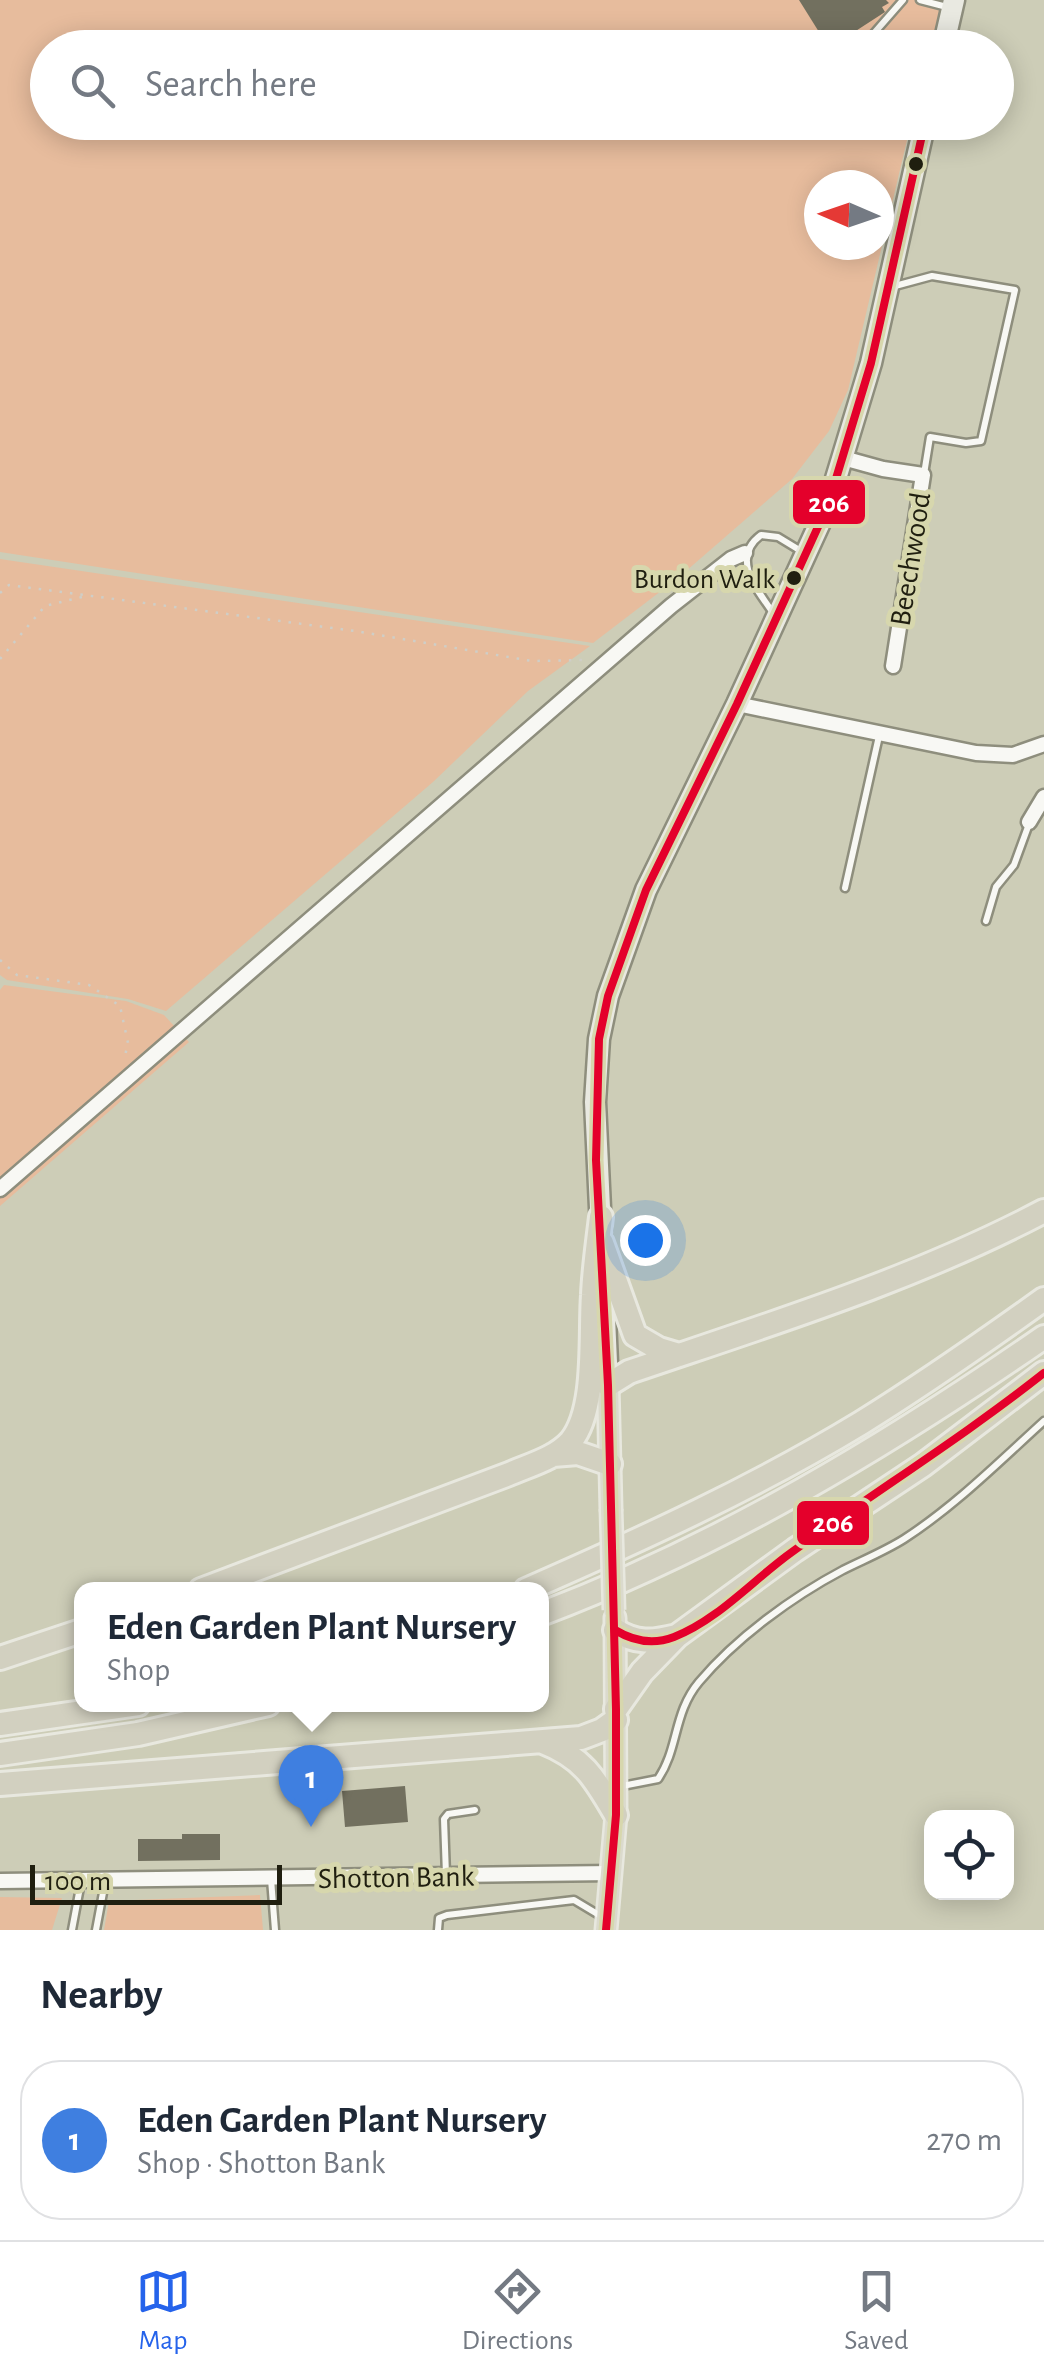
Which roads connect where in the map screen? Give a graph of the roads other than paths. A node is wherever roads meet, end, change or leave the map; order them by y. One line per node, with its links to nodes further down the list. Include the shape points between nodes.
1 (920, 0): 3 (lane)
2 (900, 1): 4 (lane)
3 (954, 4): 5 (main road)
4 (876, 30)
5 (948, 30)
6 (920, 140): 7 (main road)
7 (889, 288): 8 (main road); 9 (lane, via 932,276 1015,290 981,441 930,438)
8 (844, 458): 9 (street, Beechwood); 11 (main road)
9 (924, 475): 13 (street, Beechwood)
10 (745, 554): 11 (lane, via 761,535); 12 (lane); 21 (street, via 731,558 610,659)
11 (806, 554): 12 (main road)
12 (777, 618): 14 (main road)
13 (893, 666)
14 (738, 704): 15 (street); 23 (main road, via 646,890 608,996 595,1102)
15 (879, 734): 16 (street, via 994,754); 19 (lane)
16 (1044, 746)
17 (1044, 797): 18 (street)
18 (1029, 822): 20 (lane)
19 (845, 888)
20 (986, 921)
21 (0, 1189)
22 (1044, 1210): 27 (highway, via 907,1275)
23 (601, 1217): 24 (main road); 31 (highway, via 587,1403 570,1442)
24 (602, 1243): 27 (highway, via 635,1335); 29 (main road)
25 (1044, 1299): 34 (highway, via 841,1434 648,1536)
26 (1044, 1337): 35 (highway, via 966,1392 769,1509)
27 (679, 1354): 29 (highway)
28 (1044, 1373): 38 (highway)
29 (608, 1385): 32 (main road)
30 (1044, 1421): 47 (lane, via 933,1518 799,1597 749,1635 684,1701 658,1779)
31 (554, 1455): 32 (highway, via 578,1452); 33 (highway)
32 (610, 1464): 36 (main road, bridge)
33 (222, 1582)
34 (544, 1582)
35 (549, 1611)
36 (615, 1620): 38 (highway, via 636,1641); 42 (main road)
37 (74, 1633): 39 (highway)
38 (677, 1636): 42 (highway, via 642,1672)
39 (0, 1658)
40 (83, 1712): 43 (highway)
41 (233, 1712): 45 (highway)
42 (616, 1715): 44 (highway, via 582,1738); 47 (main road)
43 (0, 1724)
44 (541, 1741): 46 (highway); 49 (highway, via 575,1757)
45 (0, 1754)
46 (0, 1784)
47 (616, 1788): 49 (main road)
48 (475, 1810): 51 (lane, via 444,1819)
49 (616, 1815): 50 (main road)
50 (613, 1873): 51 (street, Shotton Bank); 56 (main road)
51 (446, 1876): 52 (street, Shotton Bank)
52 (271, 1879): 55 (street, Shotton Bank); 59 (lane)
53 (0, 1881): 54 (street, Shotton Bank)
54 (81, 1882): 55 (street, Shotton Bank); 57 (lane)
55 (106, 1882): 58 (lane)
56 (603, 1927): 60 (lane, via 574,1900 447,1915 439,1918)
57 (72, 1930)
58 (96, 1930)
59 (276, 1930)
60 (438, 1930)

